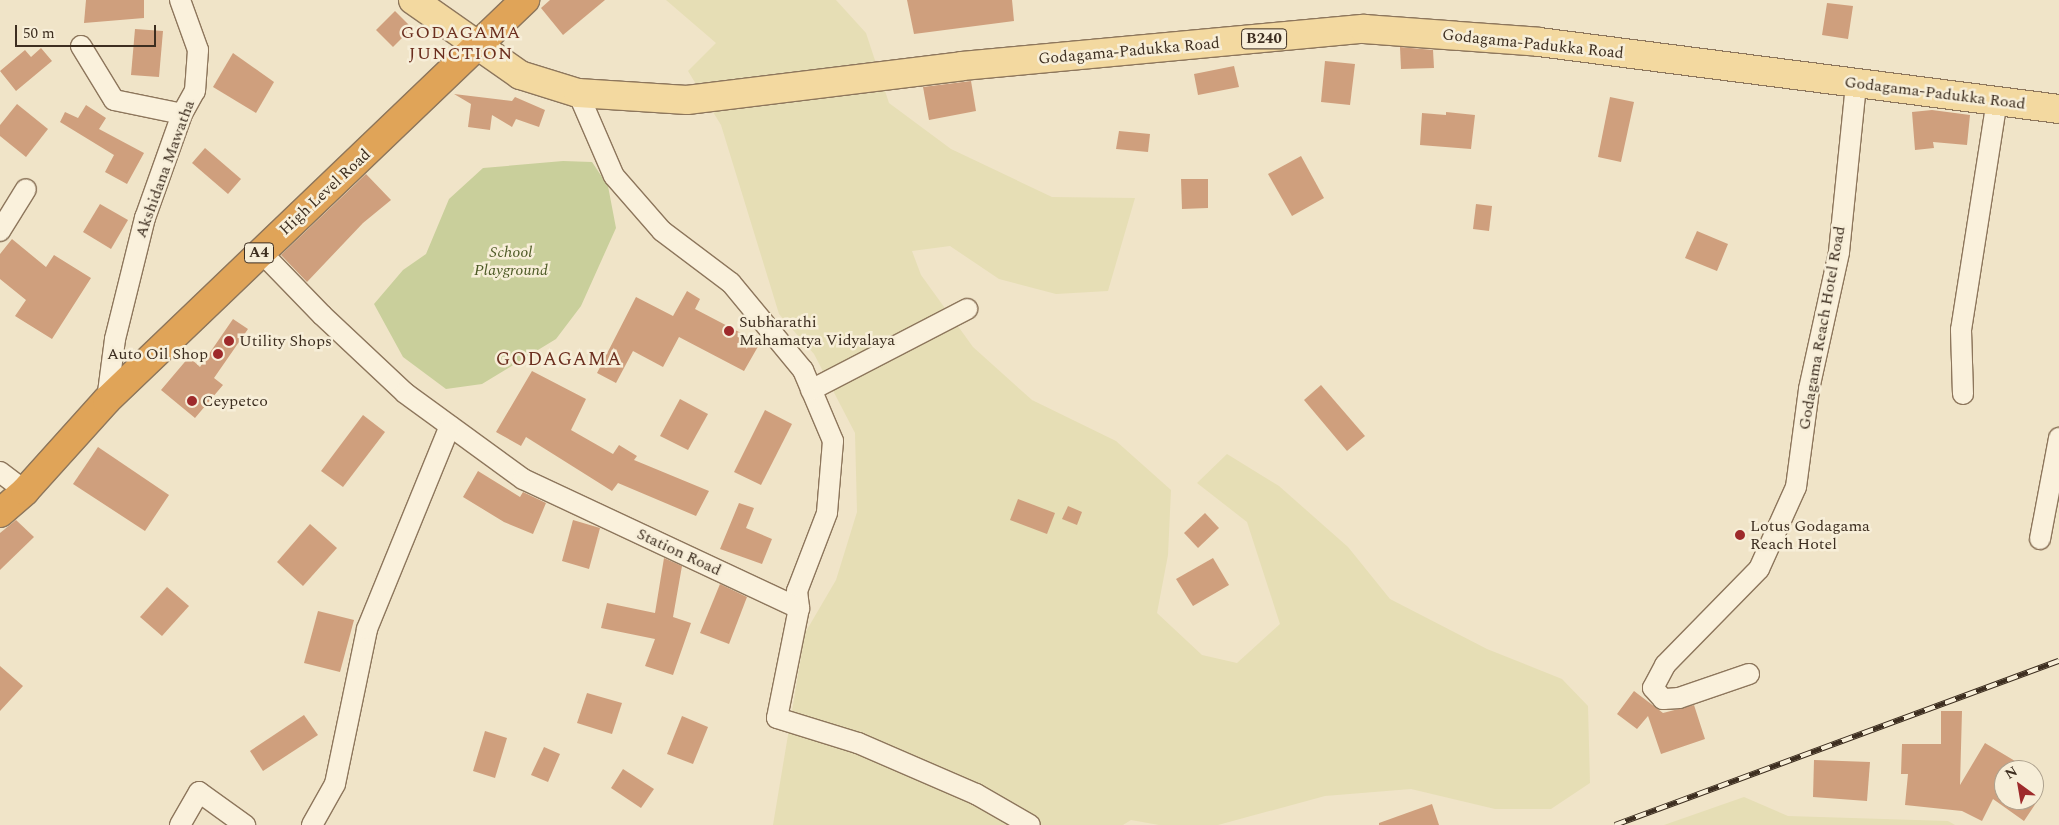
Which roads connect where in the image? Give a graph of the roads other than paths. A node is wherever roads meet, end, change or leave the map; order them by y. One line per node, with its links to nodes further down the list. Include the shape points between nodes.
1 (180, 0): 10 (street, Akshidana Mawatha, via 198,50 195,91)
2 (413, 0): 5 (main road, B240)
3 (525, 0): 5 (highway, High Level Road / A4)
4 (81, 46): 10 (street, via 114,100)
5 (479, 46): 7 (main road, Godagama-Padukka Road / B240, via 520,75); 13 (highway, High Level Road / A4)
6 (1856, 84): 7 (main road, Godagama-Padukka Road / B240, via 1539,42 1364,30 962,66 687,100); 8 (main road, Godagama-Padukka Road / B240); 25 (street, Godagama Reach Hotel Road, via 1839,252 1808,389 1796,486 1759,569 1665,665 1653,688 1663,699 1679,698)
7 (578, 93): 15 (street, via 614,176 662,231 731,283 803,370)
8 (1997, 99): 9 (main road, Godagama-Padukka Road / B240); 16 (street, via 1961,330)
9 (2059, 109)
10 (182, 114): 17 (street, Akshidana Mawatha, via 145,218 115,340)
11 (26, 189): 12 (street)
12 (0, 231)
13 (261, 252): 17 (highway, High Level Road / A4); 18 (street, Station Road, via 405,393)
14 (967, 308): 15 (street)
15 (811, 390): 24 (street, via 833,441 827,513 797,591)
16 (1964, 394)
17 (107, 400): 21 (highway, High Level Road / A4)
18 (450, 426): 24 (street, Station Road, via 523,479); 28 (street, via 367,629 335,784)
19 (2059, 438): 23 (street)
20 (0, 472): 21 (street)
21 (25, 491): 22 (highway, High Level Road / A4)
22 (0, 513)
23 (2040, 539)
24 (799, 608): 29 (street, via 777,718 858,742 976,794)
25 (1749, 674)
26 (180, 825): 27 (street, via 199,792)
27 (245, 825)
28 (312, 825)
29 (1030, 825)

